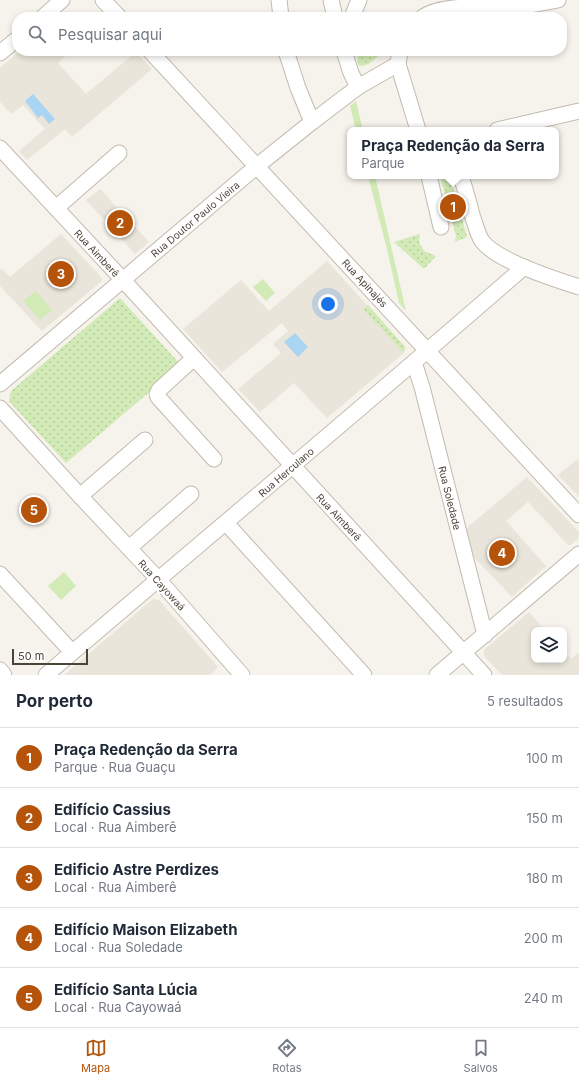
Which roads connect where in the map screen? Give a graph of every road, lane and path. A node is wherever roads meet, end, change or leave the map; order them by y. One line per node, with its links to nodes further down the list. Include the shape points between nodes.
1 (62, 0): 7 (street)
2 (103, 0): 8 (street)
3 (279, 0): 9 (street)
4 (331, 0): 10 (street)
5 (359, 0): 11 (street)
6 (558, 0): 12 (street, via 514,6 453,8)
7 (48, 12)
8 (114, 12)
9 (280, 12)
10 (334, 12)
11 (354, 12)
12 (434, 12)
13 (12, 43): 14 (street)
14 (0, 53)
15 (155, 56): 26 (street, Rua Apinajés)
16 (288, 56): 21 (street)
17 (346, 56): 19 (street)
18 (399, 57): 19 (street, Rua Doutor Paulo Vieira); 22 (street)
19 (358, 87): 21 (street, Rua Doutor Paulo Vieira)
20 (579, 111): 23 (street)
21 (312, 122): 26 (street, Rua Doutor Paulo Vieira)
22 (417, 127)
23 (510, 127)
24 (119, 153): 29 (street)
25 (3, 157): 29 (street, Rua Aimberê)
26 (257, 166): 32 (street, Rua Doutor Paulo Vieira); 34 (street, Rua Apinajés)
27 (430, 179): 30 (street)
28 (462, 179): 31 (street, via 482,240 488,247)
29 (56, 208): 32 (street, Rua Aimberê)
30 (441, 227)
31 (524, 267): 33 (street); 34 (street, Rua Herculano)
32 (122, 280): 35 (street, Rua Aimberê); 37 (street, Rua Doutor Paulo Vieira)
33 (579, 287)
34 (427, 351): 36 (street, Rua Herculano); 44 (street, Rua Apinajés)
35 (194, 358): 40 (street, via 158,390 157,394); 41 (street, Rua Aimberê)
36 (414, 362): 41 (street, Rua Herculano); 50 (street, Rua Soledade)
37 (0, 384)
38 (0, 408): 43 (street, Rua Cayowaá)
39 (145, 440): 43 (street)
40 (214, 459)
41 (292, 466): 45 (street, Rua Herculano); 52 (street, Rua Aimberê)
42 (191, 494): 46 (street)
43 (80, 496): 46 (street, Rua Cayowaá)
44 (579, 515)
45 (226, 524): 49 (street, Rua Herculano); 57 (street)
46 (129, 548): 49 (street, Rua Cayowaá)
47 (579, 554): 50 (street)
48 (0, 574): 51 (street)
49 (158, 580): 51 (street, Rua Herculano); 56 (street, Rua Cayowaá)
50 (485, 635): 52 (street)
51 (72, 652): 55 (street, Rua Herculano)
52 (464, 652): 58 (street); 59 (street, Rua Aimberê)
53 (0, 670): 54 (street)
54 (4, 675)
55 (46, 675)
56 (242, 675)
57 (364, 675)
58 (437, 675)
59 (484, 675)

